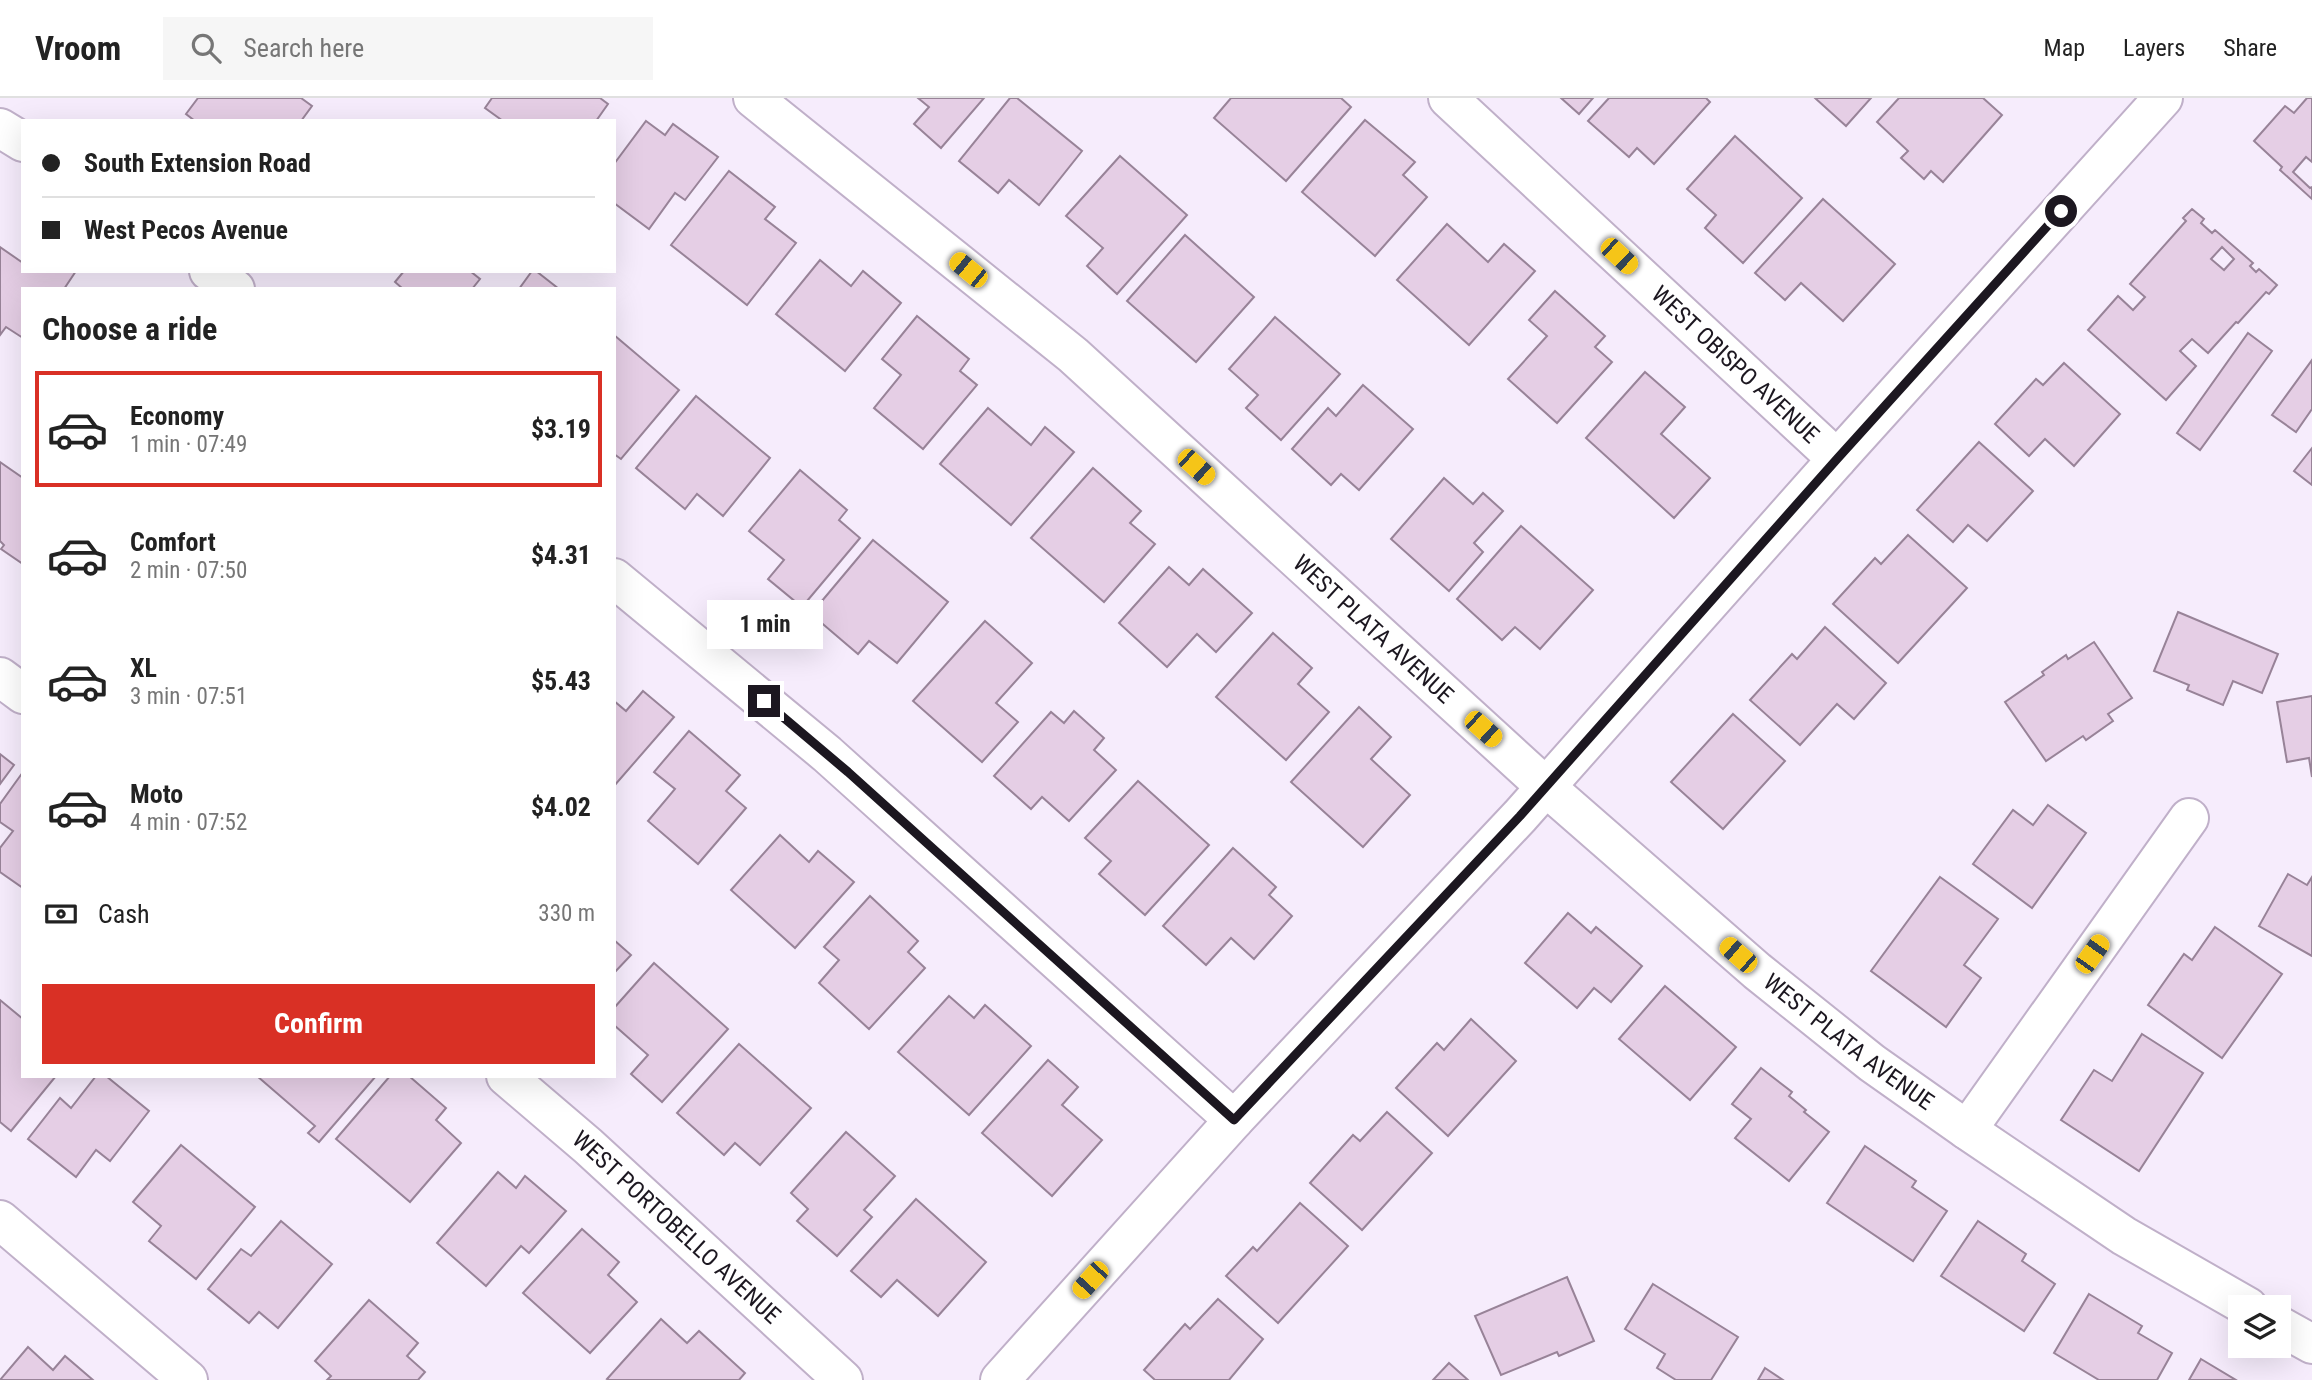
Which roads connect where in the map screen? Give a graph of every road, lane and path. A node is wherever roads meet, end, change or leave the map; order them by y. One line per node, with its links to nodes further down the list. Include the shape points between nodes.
1 (753, 98): 12 (street, WEST PLATA AVENUE, via 1073,355)
2 (1448, 98): 8 (street, WEST OBISPO AVENUE)
3 (2163, 98): 8 (street)
4 (0, 128): 5 (street)
5 (21, 141)
6 (212, 273): 7 (street)
7 (232, 287)
8 (1837, 459): 12 (street)
9 (616, 580): 15 (street, via 827,754)
10 (0, 677): 11 (street)
11 (21, 693)
12 (1546, 787): 15 (street); 16 (street, WEST PLATA AVENUE, via 1757,971 1872,1063)
13 (2189, 818): 16 (street)
14 (508, 1078): 22 (street, WEST PORTOBELLO AVENUE)
15 (1234, 1120): 23 (street)
16 (1967, 1130): 18 (street, WEST PLATA AVENUE, via 2124,1236)
17 (0, 1220): 21 (street)
18 (2228, 1296)
19 (2291, 1332): 20 (street)
20 (2312, 1344)
21 (188, 1380)
22 (843, 1380)
23 (1000, 1380)

